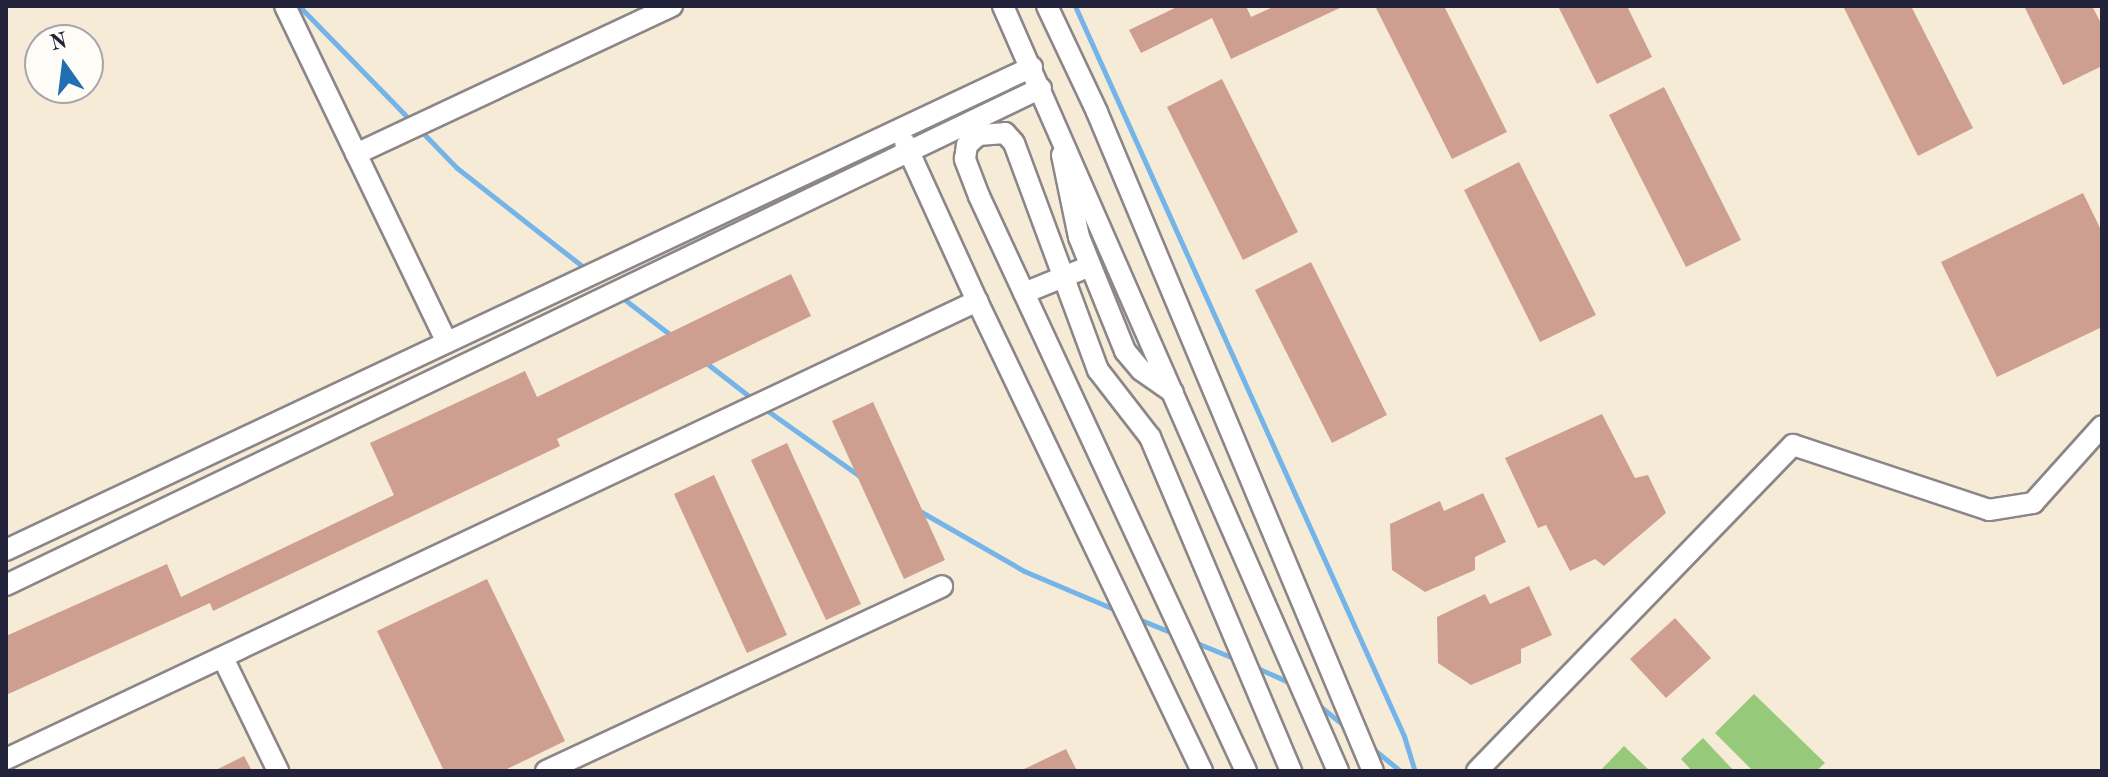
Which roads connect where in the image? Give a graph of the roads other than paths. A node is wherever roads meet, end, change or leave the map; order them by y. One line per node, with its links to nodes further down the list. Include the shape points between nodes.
1 (285, 6): 10 (street)
2 (672, 6): 10 (street)
3 (1003, 6): 5 (street)
4 (1047, 6): 32 (street, via 1097,112)
5 (1032, 67): 6 (street); 8 (street)
6 (1041, 88): 7 (street); 9 (street)
7 (1058, 127): 11 (street, via 1071,212); 19 (street)
8 (898, 128): 9 (street); 18 (street)
9 (910, 153): 14 (street); 22 (street)
10 (356, 154): 18 (street)
11 (1090, 266): 12 (street); 15 (street)
12 (1061, 278): 13 (street); 13 (street, via 1014,143 1005,133 978,135 967,145 965,159); 16 (street)
13 (1024, 293): 17 (street)
14 (977, 301): 24 (street); 28 (street)
15 (1105, 305): 16 (street); 19 (street, via 1125,351 1141,370)
16 (1077, 318): 17 (street); 30 (street, via 1105,382 1150,437)
17 (1043, 335): 29 (street)
18 (445, 339): 21 (street)
19 (1173, 392): 31 (street)
20 (2102, 426): 33 (street, via 2033,503 1989,510 1793,445)
21 (6, 550)
22 (6, 585)
23 (942, 586): 27 (street)
24 (223, 658): 25 (street); 26 (street)
25 (6, 759)
26 (278, 771)
27 (546, 771)
28 (1202, 771)
29 (1246, 771)
30 (1291, 771)
31 (1338, 771)
32 (1373, 771)
33 (1477, 771)

